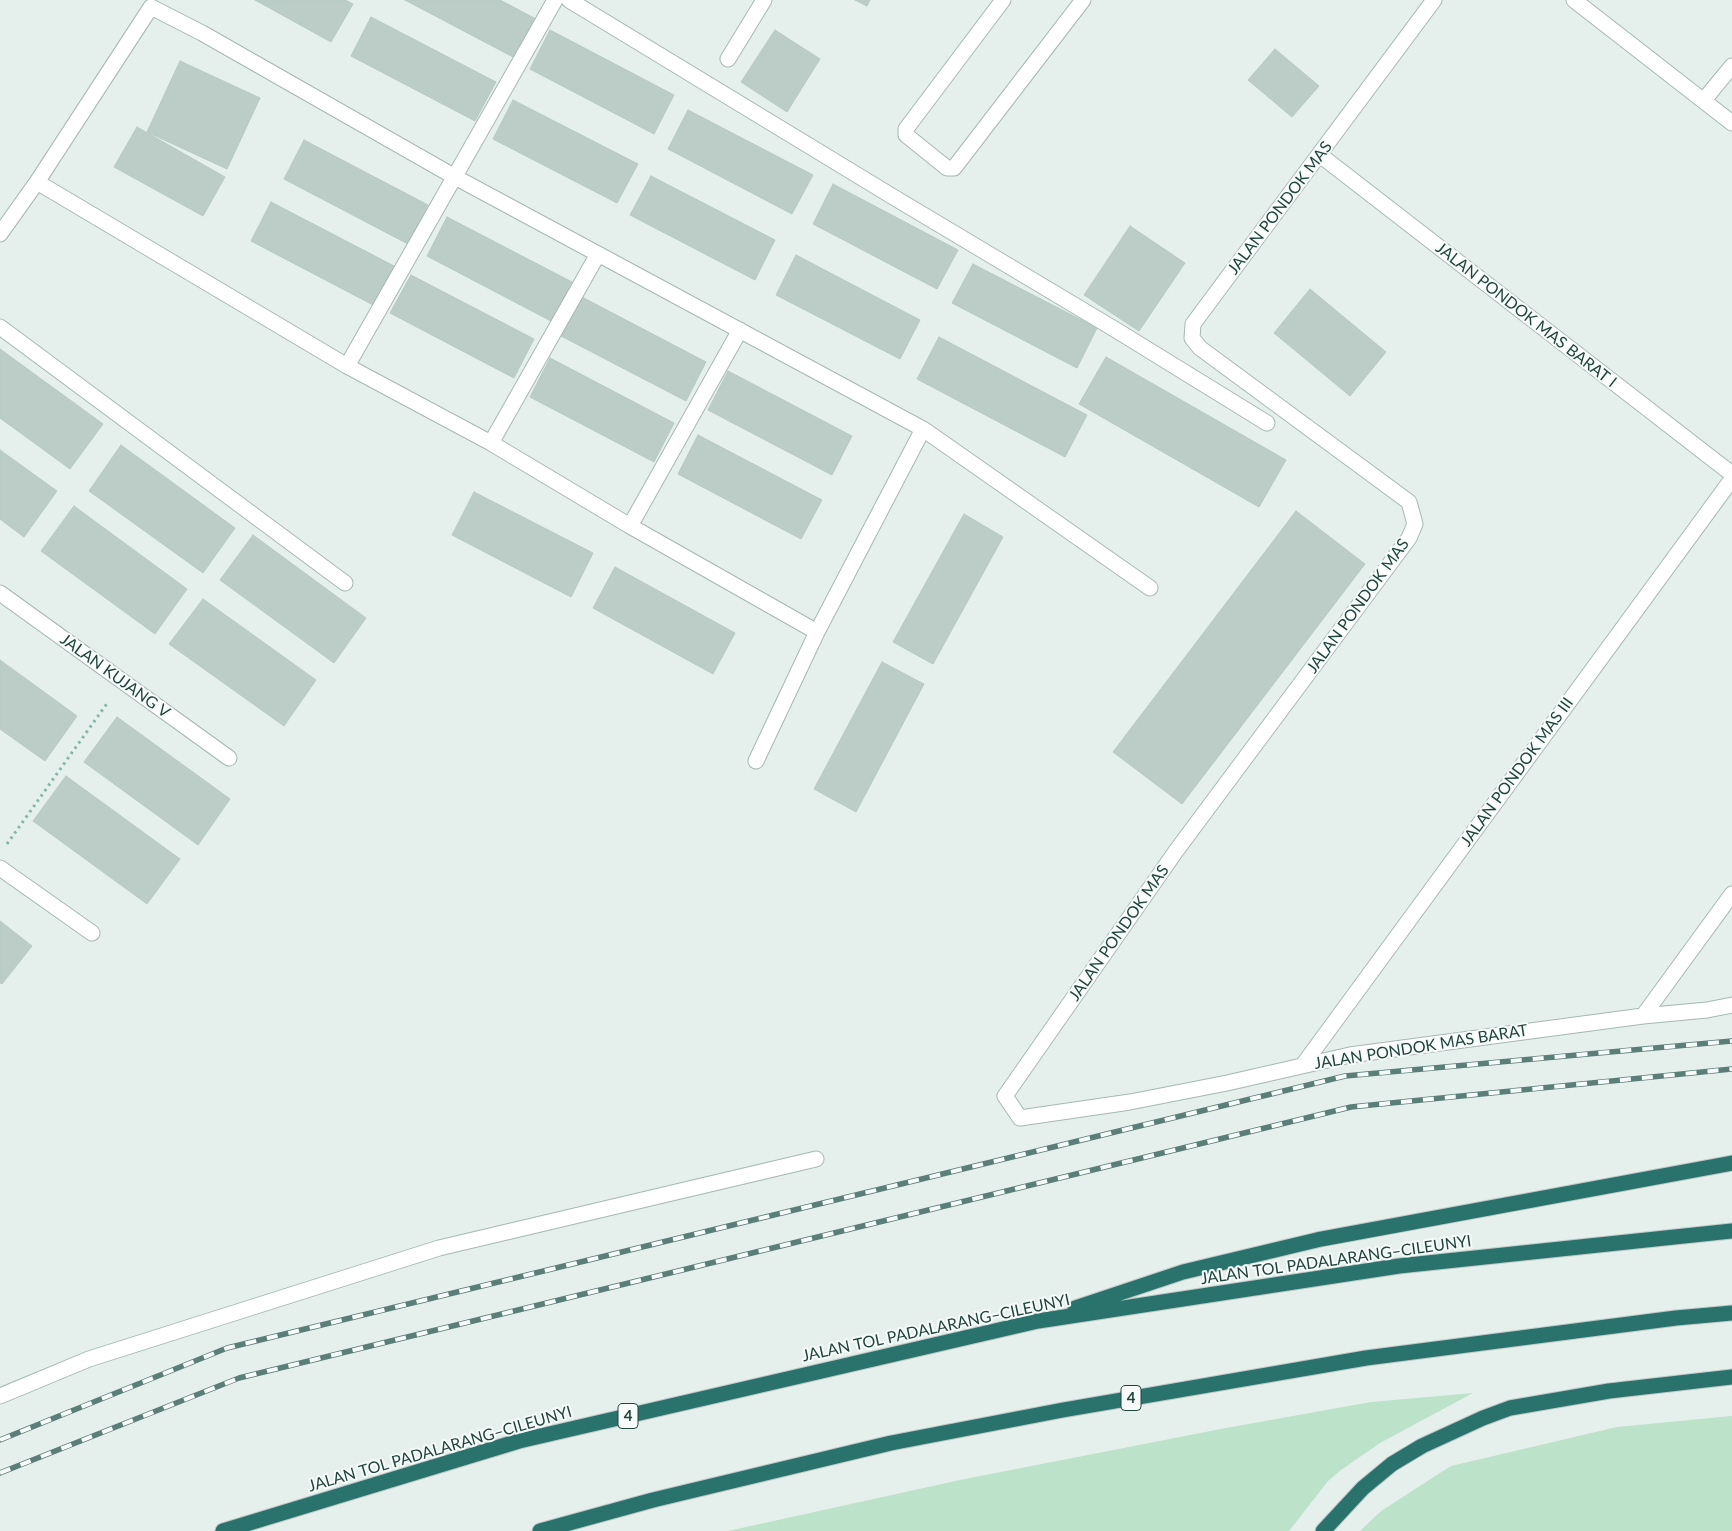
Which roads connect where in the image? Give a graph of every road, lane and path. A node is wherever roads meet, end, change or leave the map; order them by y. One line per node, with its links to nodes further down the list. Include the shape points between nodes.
1 (555, 0): 14 (street)
2 (570, 0): 21 (street)
3 (764, 0): 9 (street)
4 (1003, 0): 5 (street, via 906,128 906,135 947,168 954,168)
5 (1083, 0)
6 (1434, 0): 13 (street, JALAN PONDOK MAS)
7 (1574, 0): 11 (street)
8 (153, 3): 14 (street); 15 (street)
9 (728, 58)
10 (1732, 66): 11 (street)
11 (1704, 100): 12 (street)
12 (1732, 123)
13 (1320, 155): 24 (street, JALAN PONDOK MAS BARAT I); 41 (street, JALAN PONDOK MAS, via 1193,324 1192,338 1200,348 1409,502 1415,524 1409,538 1176,851)
14 (454, 177): 17 (street); 20 (street)
15 (37, 182): 16 (street); 20 (street)
16 (0, 234)
17 (598, 254): 19 (street); 23 (street)
18 (0, 327): 27 (street)
19 (740, 330): 22 (street); 26 (street)
20 (346, 366): 23 (street)
21 (1267, 423)
22 (923, 429): 28 (street); 30 (street)
23 (491, 444): 26 (street)
24 (1732, 474)
25 (1732, 479): 40 (street, JALAN PONDOK MAS III)
26 (630, 526): 30 (street)
27 (345, 583)
28 (1150, 588)
29 (0, 593): 31 (street, JALAN KUJANG V)
30 (816, 632): 33 (street)
31 (123, 681): 32 (street, JALAN KUJANG V); 34 (path)
32 (229, 758)
33 (756, 760)
34 (6, 846)
35 (0, 868): 37 (street)
36 (1732, 894): 39 (street)
37 (92, 933)
38 (1732, 1005): 39 (street, JALAN PONDOK MAS BARAT)
39 (1644, 1016): 40 (street, JALAN PONDOK MAS BARAT, via 1350,1055)
40 (1303, 1065): 41 (street, JALAN PONDOK MAS BARAT, via 1130,1102 1020,1118)
41 (1005, 1096)
42 (816, 1159): 48 (street, via 439,1248 90,1359)
43 (1732, 1163): 46 (highway, via 1320,1239 1183,1272)
44 (1732, 1231): 46 (highway, JALAN TOL PADALARANG–CILEUNYI / 4, via 1399,1266)
45 (1732, 1313): 50 (highway, 4, via 1366,1358 1063,1410 891,1443 653,1500)
46 (1038, 1321): 49 (highway, JALAN TOL PADALARANG–CILEUNYI / 4, via 519,1441)
47 (1732, 1377): 51 (highway, via 1609,1391 1510,1408 1483,1418 1422,1446 1392,1464 1363,1488)
48 (0, 1396)
49 (223, 1531)
50 (540, 1531)
51 (1323, 1531)

